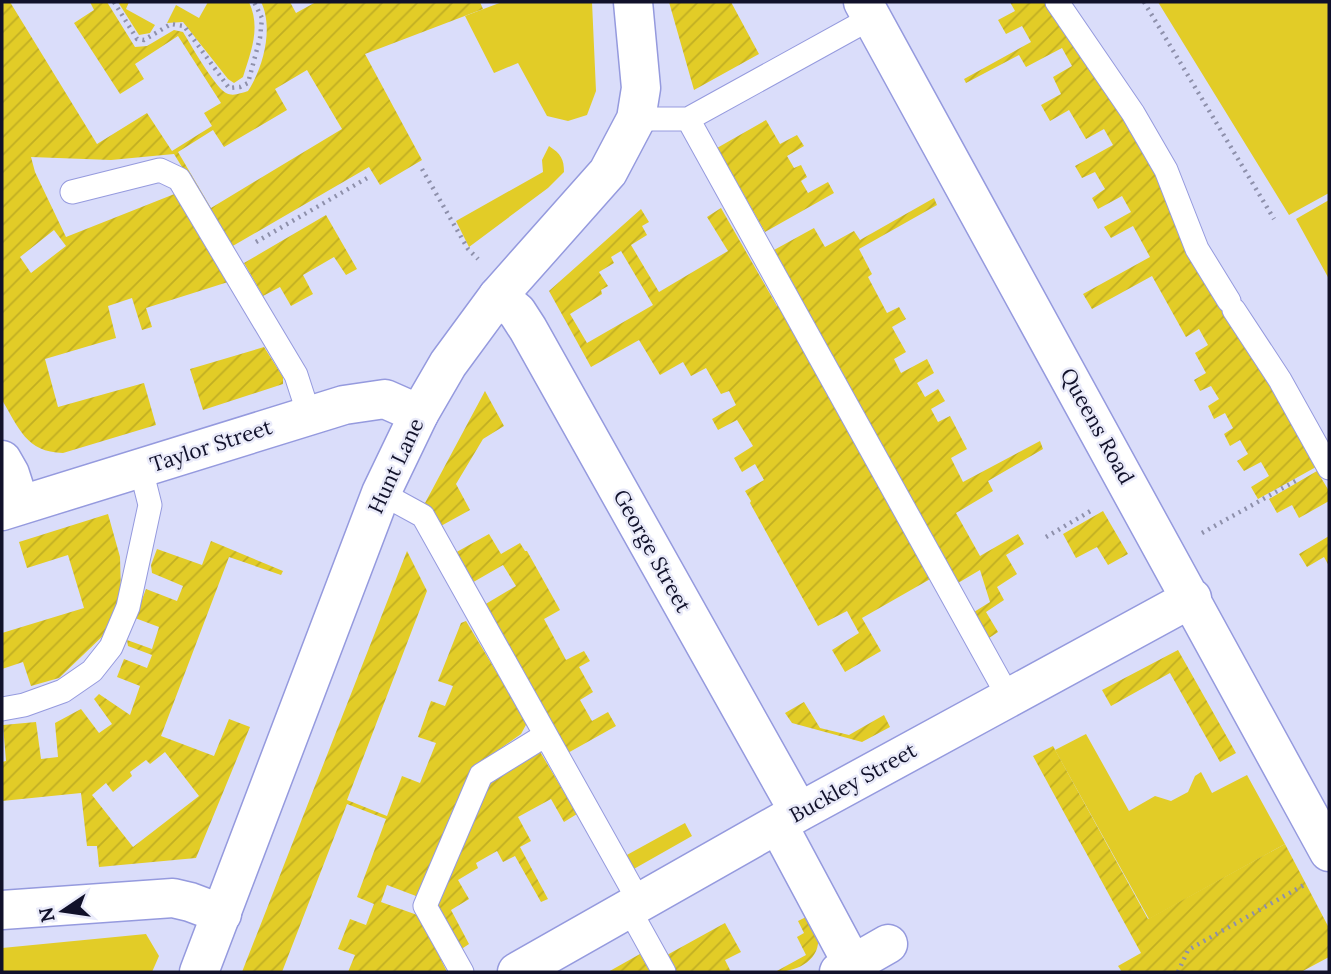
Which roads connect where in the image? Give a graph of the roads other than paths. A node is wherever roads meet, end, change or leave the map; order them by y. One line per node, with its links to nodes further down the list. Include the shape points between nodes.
1 (633, 2): 4 (street, Hunt Lane, via 641,88)
2 (1057, 2): 11 (lane, via 1133,113 1166,170 1197,249)
3 (867, 10): 5 (lane); 15 (street, Queens Road)
4 (636, 119): 5 (lane); 7 (street, Hunt Lane, via 608,172)
5 (688, 119): 16 (lane)
6 (72, 192): 9 (lane, via 160,170 179,179 296,375)
7 (498, 296): 8 (street, Hunt Lane, via 448,364); 19 (street, George Street, via 528,329)
8 (419, 414): 9 (street, Taylor Street, via 384,399); 13 (street, Hunt Lane)
9 (309, 415): 12 (street, Taylor Street)
10 (2, 460): 14 (street, via 10,474)
11 (1328, 466)
12 (141, 469): 14 (street, Taylor Street); 17 (lane, via 150,505 128,607 111,647 92,671 63,691)
13 (381, 493): 18 (lane, via 423,516); 23 (street, Hunt Lane)
14 (11, 508)
15 (1192, 598): 16 (street, Buckley Street); 20 (street, Queens Road)
16 (1009, 698): 19 (street, Buckley Street)
17 (2, 709)
18 (544, 736): 21 (lane); 27 (lane, via 481,775 425,906)
19 (788, 818): 21 (street, Buckley Street); 25 (street, George Street)
20 (1329, 852)
21 (635, 906): 28 (street, Buckley Street); 29 (lane)
22 (2, 910): 23 (street, via 173,898)
23 (222, 914): 26 (street, Hunt Lane)
24 (888, 944): 25 (street)
25 (846, 968)
26 (199, 972)
27 (463, 972)
28 (517, 972)
29 (664, 972)

